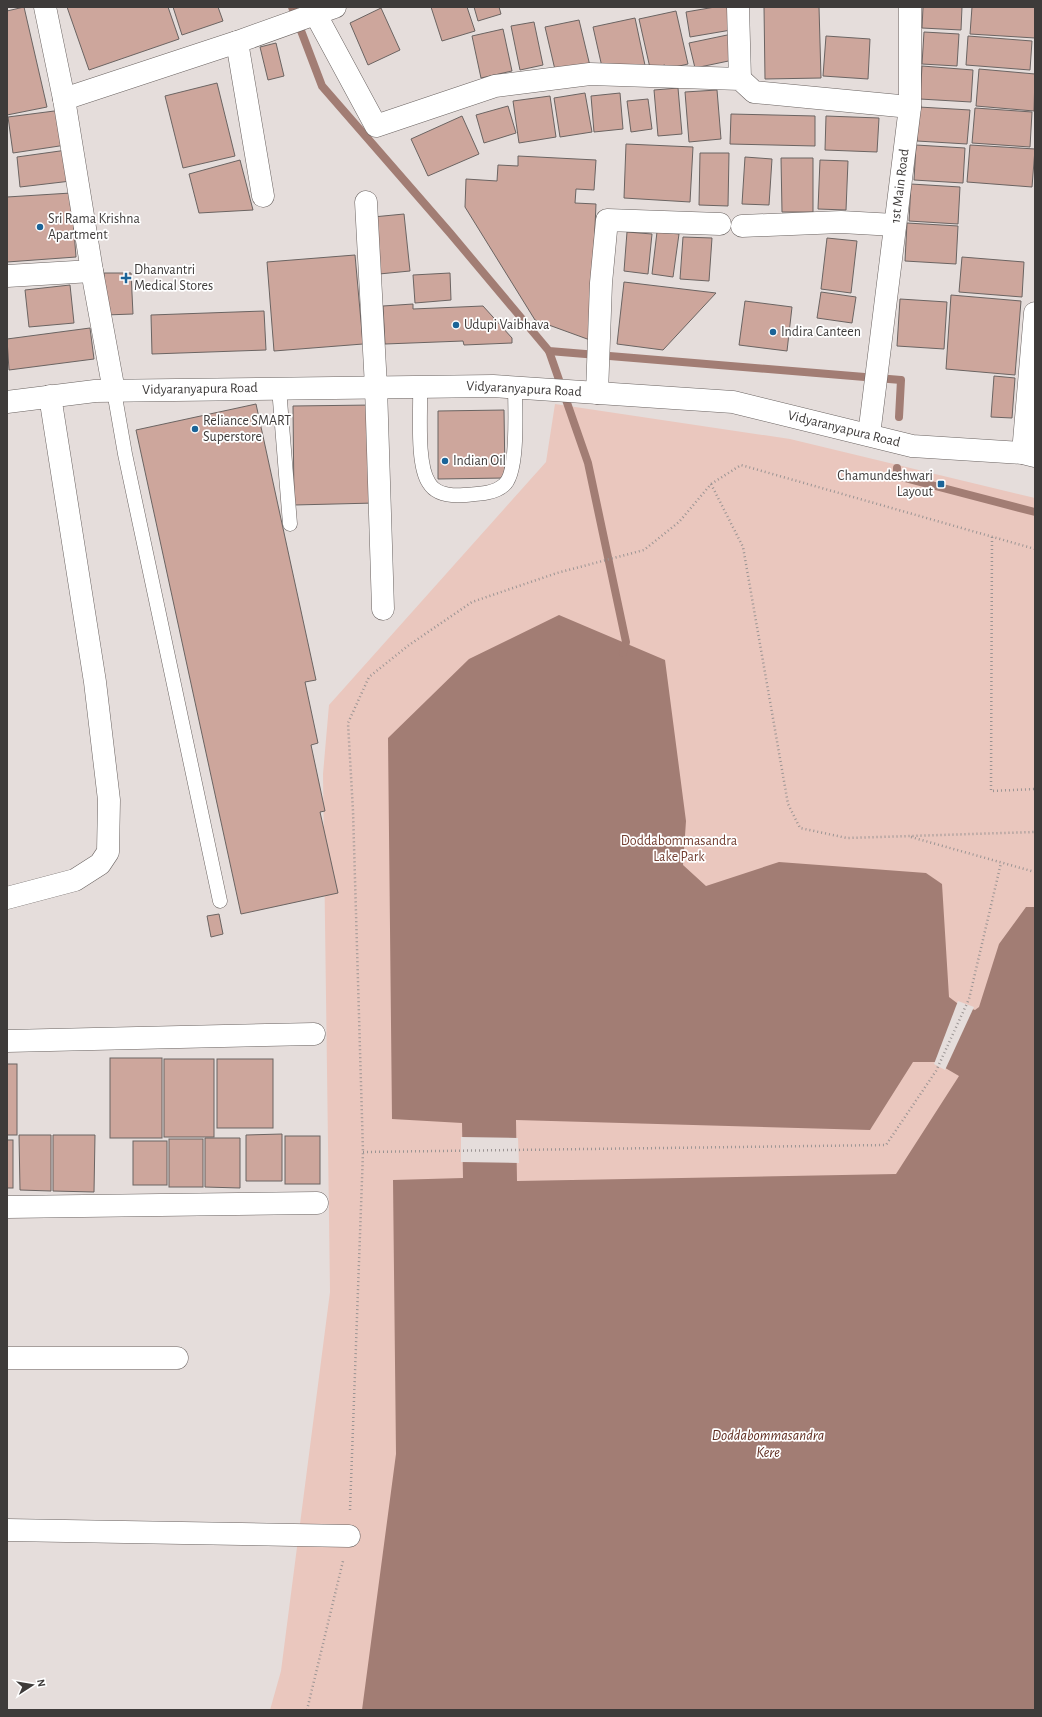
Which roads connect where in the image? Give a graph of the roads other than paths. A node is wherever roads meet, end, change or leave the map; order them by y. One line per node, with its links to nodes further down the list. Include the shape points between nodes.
1 (44, 7): 7 (street)
2 (738, 7): 6 (street)
3 (910, 7): 8 (street, 1st Main Road)
4 (320, 13): 5 (street); 6 (street, via 376,126 495,86 590,74)
5 (237, 42): 7 (street); 9 (street)
6 (740, 79): 8 (street, via 754,92)
7 (64, 99): 14 (street)
8 (910, 107): 12 (street, 1st Main Road)
9 (263, 196)
10 (366, 202): 17 (street)
11 (720, 224): 22 (street, via 608,220 601,283)
12 (895, 225): 13 (street, via 841,222); 25 (street, 1st Main Road)
13 (742, 226)
14 (92, 271): 15 (street); 21 (street)
15 (7, 276)
16 (1035, 313): 26 (street)
17 (376, 387): 18 (street, Vidyaranyapura Road); 20 (street, Vidyaranyapura Road); 28 (street)
18 (420, 387): 19 (street, Vidyaranyapura Road); 19 (lane, via 422,463 428,483 437,491 451,496 498,490 510,478 515,438)
19 (515, 387): 22 (street, Vidyaranyapura Road)
20 (279, 388): 21 (street, Vidyaranyapura Road); 27 (lane)
21 (114, 391): 23 (street, Vidyaranyapura Road); 30 (lane, via 125,454)
22 (597, 393): 25 (street, Vidyaranyapura Road, via 733,402)
23 (50, 396): 24 (street, Vidyaranyapura Road); 29 (street, via 96,690 109,800 108,852 100,864 75,880)
24 (7, 402)
25 (868, 435): 26 (street, Vidyaranyapura Road, via 912,446)
26 (1029, 454)
27 (290, 524)
28 (383, 609)
29 (7, 898)
30 (220, 901)
31 (314, 1034): 32 (street)
32 (7, 1041)
33 (317, 1203): 34 (street)
34 (7, 1207)
35 (7, 1358): 36 (street)
36 (178, 1358)
37 (7, 1530): 38 (street)
38 (348, 1536)

